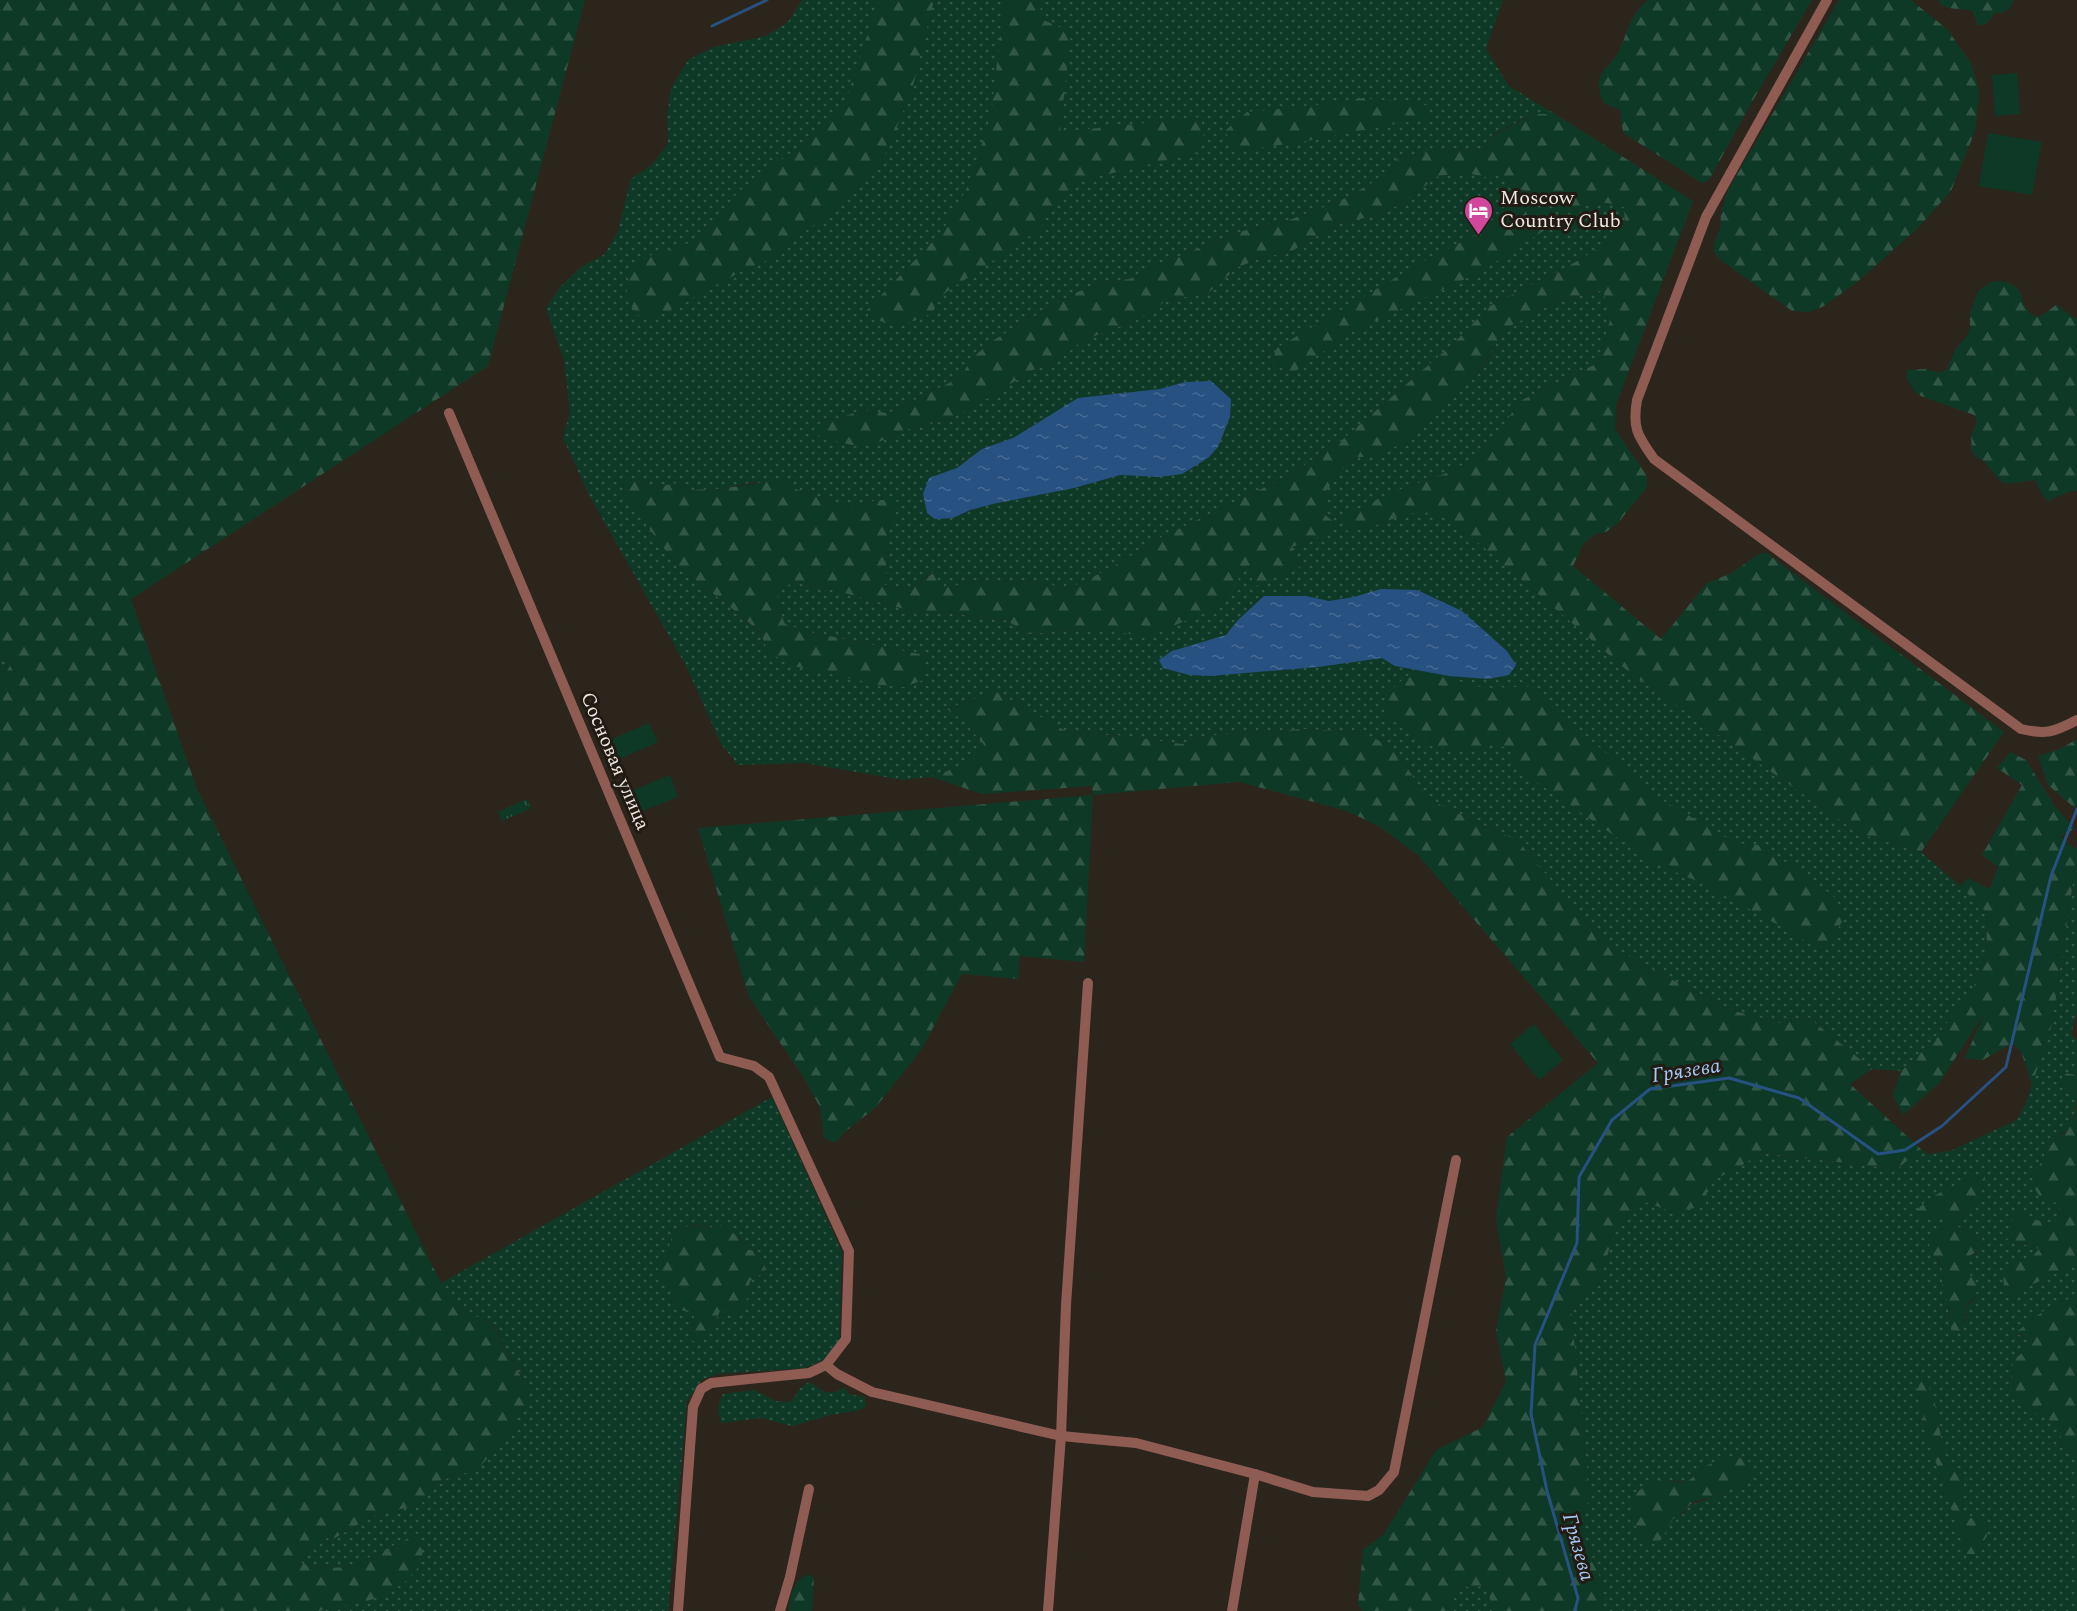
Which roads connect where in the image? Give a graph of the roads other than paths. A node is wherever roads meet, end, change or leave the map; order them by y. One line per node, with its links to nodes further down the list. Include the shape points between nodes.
1 (1827, 0): 3 (street, via 1706,217 1637,400 1637,435 1654,459 2021,729 2054,732)
2 (449, 413): 6 (street, Сосновая улица, via 720,1057 754,1066 770,1077 849,1251 846,1339)
3 (2077, 720)
4 (1088, 983): 7 (street)
5 (1456, 1160): 8 (street, via 1394,1472 1379,1490 1368,1496 1313,1492)
6 (826, 1365): 7 (street, via 872,1392); 10 (street, via 809,1373 711,1383 701,1389 693,1407)
7 (1061, 1436): 8 (street, via 1136,1443); 12 (street)
8 (1254, 1473): 13 (street)
9 (809, 1489): 11 (street)
10 (678, 1611)
11 (780, 1611)
12 (1048, 1611)
13 (1232, 1611)

